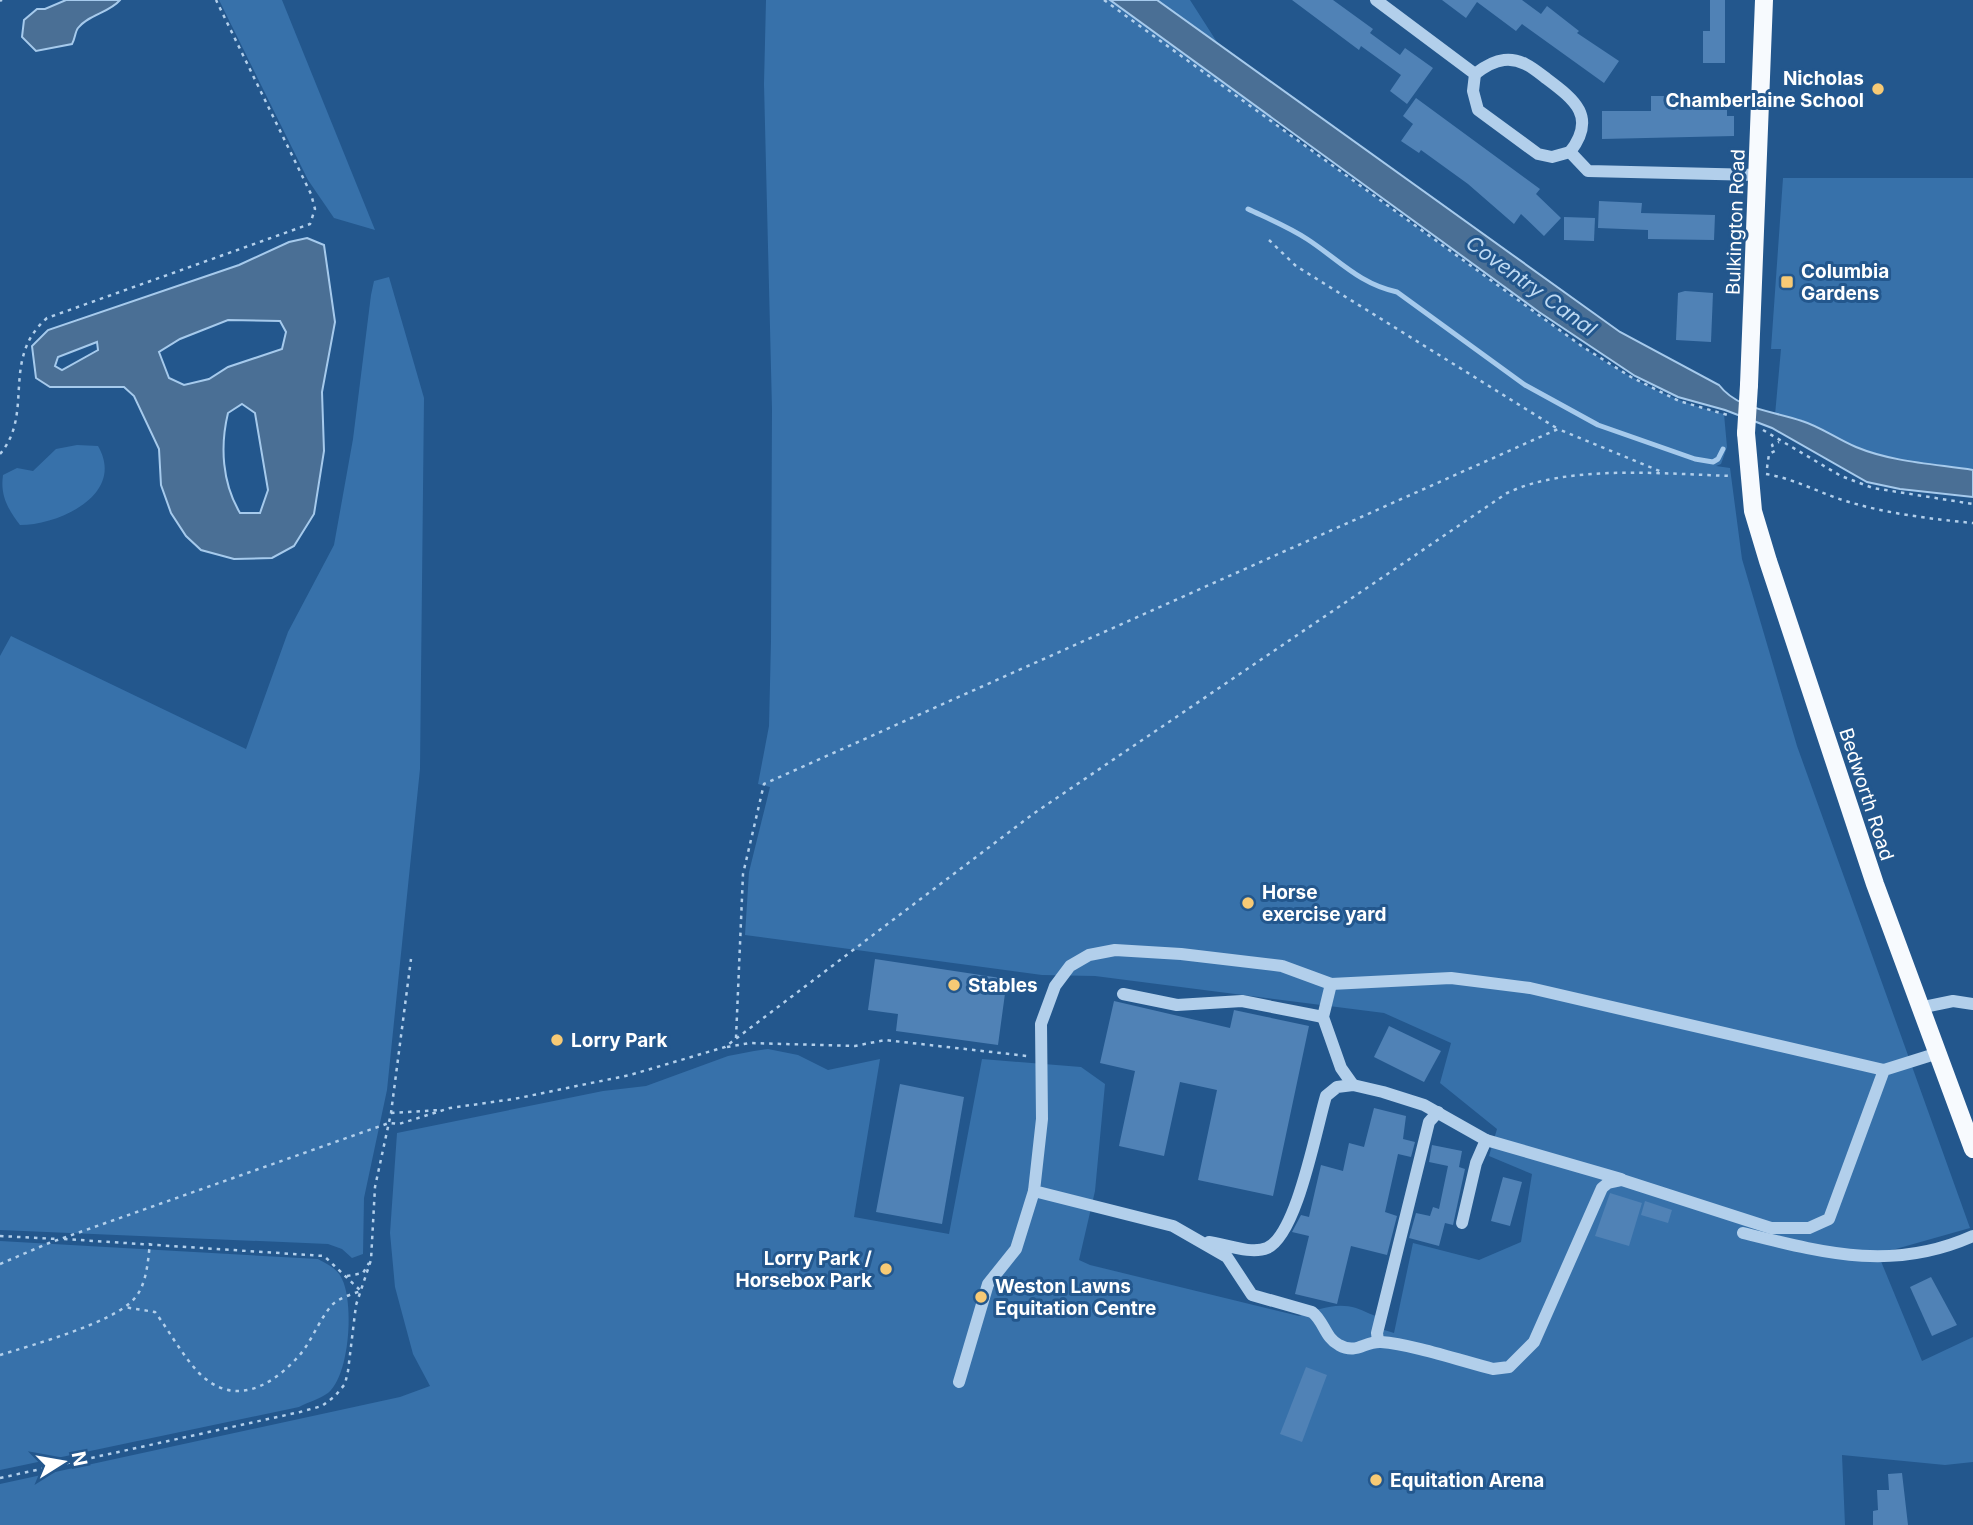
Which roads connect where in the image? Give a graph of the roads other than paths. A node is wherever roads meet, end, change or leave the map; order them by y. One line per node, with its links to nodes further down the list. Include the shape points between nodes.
1 (1376, 0): 3 (street)
2 (1764, 0): 5 (main road, Bulkington Road)
3 (1475, 74): 4 (street, via 1478,110 1538,154 1552,157); 4 (street, via 1493,62 1524,62 1576,100 1581,132)
4 (1570, 152): 5 (street, via 1588,171)
5 (1758, 175): 6 (main road, Bulkington Road, bridge)
6 (1747, 431): 10 (main road, Bedworth Road, via 1756,474 1753,511)
7 (1331, 984): 11 (street); 13 (street, via 1451,978 1530,988); 19 (street, via 1282,966 1181,954 1115,950 1089,955 1070,966 1055,986 1041,1024 1042,1119)
8 (1124, 994): 11 (street, via 1177,1005 1242,1001)
9 (1973, 1004): 10 (street, via 1953,1001)
10 (1919, 1008): 12 (main road, Bedworth Road)
11 (1324, 1017): 14 (street, via 1340,1068)
12 (1935, 1054): 13 (street); 17 (main road, Bedworth Road)
13 (1884, 1070): 18 (street, via 1829,1219 1809,1228 1771,1228)
14 (1353, 1085): 15 (street); 23 (street, via 1337,1087 1326,1096 1289,1222 1276,1242 1264,1250)
15 (1438, 1112): 16 (street); 24 (street, via 1429,1122)
16 (1486, 1140): 18 (street); 20 (street)
17 (1973, 1149)
18 (1622, 1180): 24 (street, via 1602,1188 1534,1342 1509,1367 1493,1369)
19 (1034, 1191): 23 (street, via 1173,1226); 25 (street, via 1016,1249 988,1284)
20 (1462, 1223)
21 (1743, 1233): 22 (street, via 1829,1254 1882,1258 1947,1247)
22 (1973, 1236)
23 (1205, 1241): 24 (street, via 1227,1257 1246,1290 1312,1312 1338,1345 1360,1350)
24 (1378, 1341)
25 (959, 1382)

